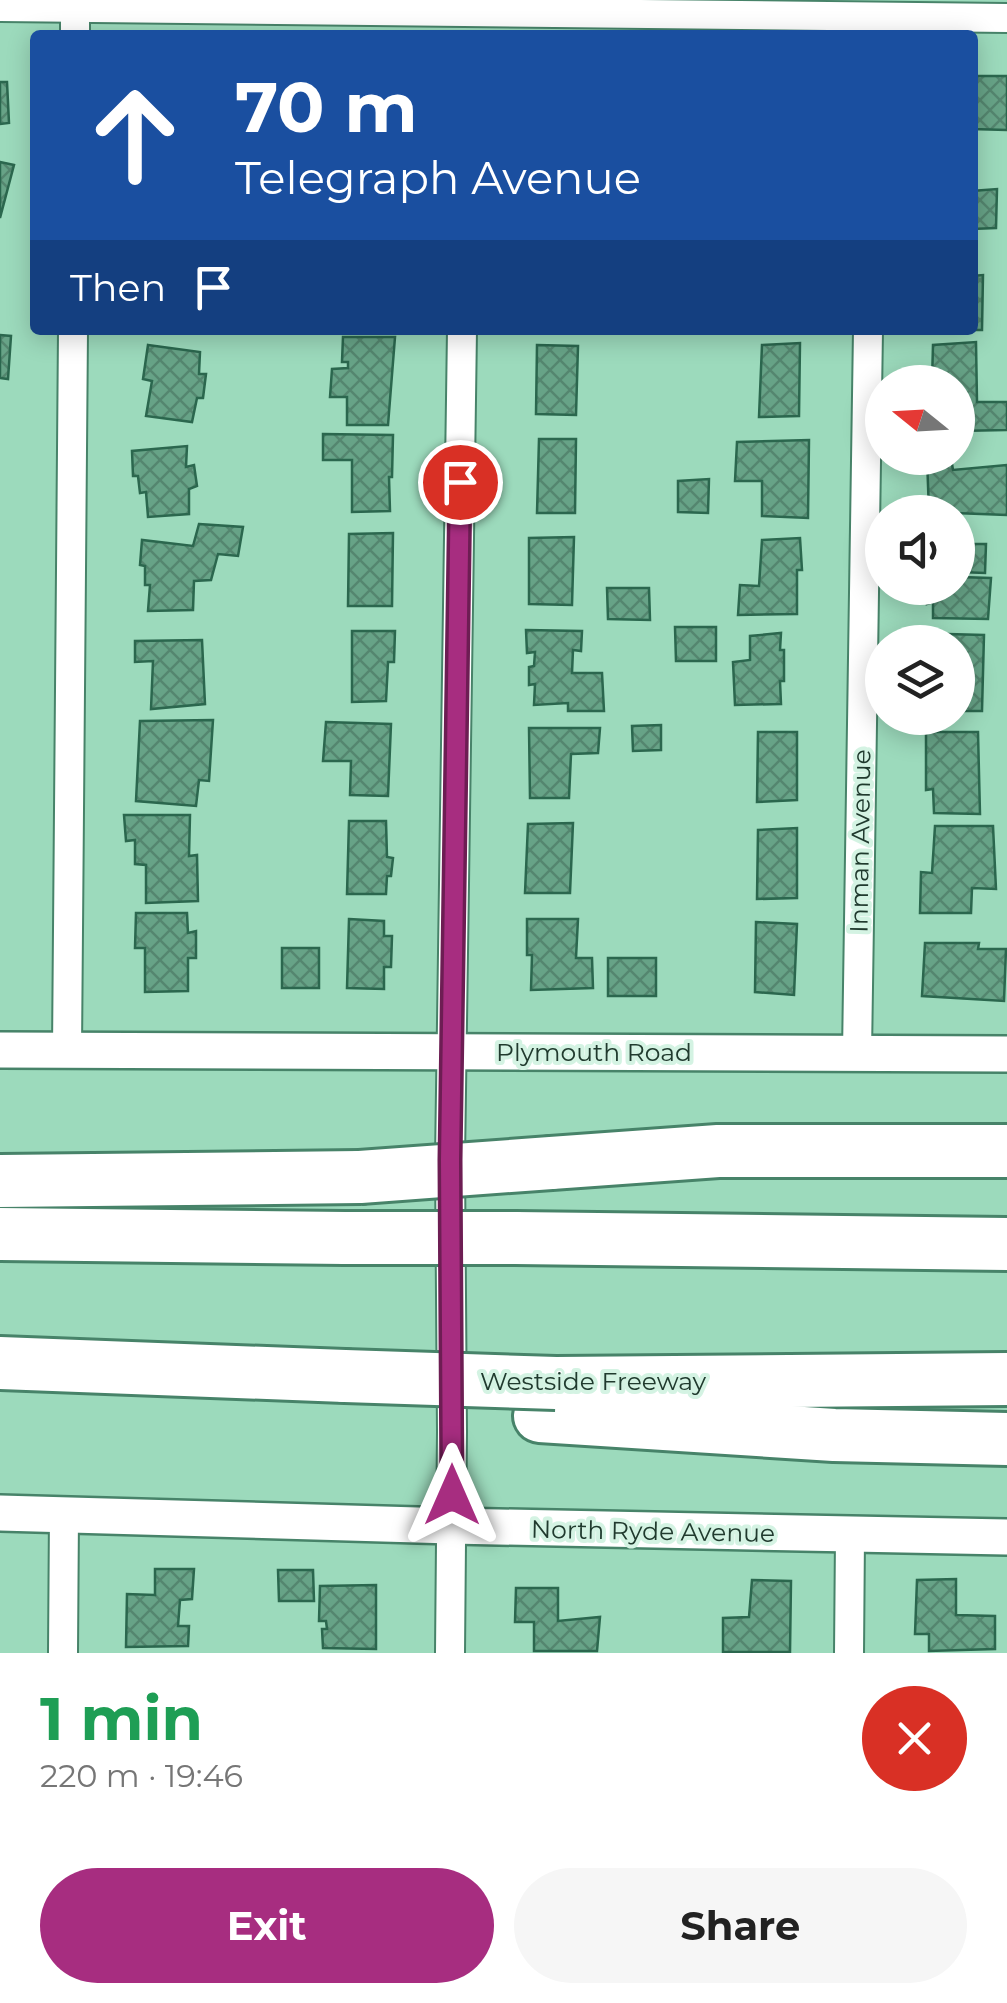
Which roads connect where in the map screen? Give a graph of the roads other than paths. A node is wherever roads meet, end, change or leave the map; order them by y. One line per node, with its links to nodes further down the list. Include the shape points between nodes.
1 (0, 7): 2 (street)
2 (75, 14): 3 (street)
3 (467, 16): 4 (street)
4 (872, 17): 5 (street)
5 (1007, 18)
6 (72, 335): 10 (street)
7 (462, 335): 11 (street)
8 (868, 335): 12 (street, Inman Avenue)
9 (0, 1050): 10 (street, Plymouth Road)
10 (67, 1050): 11 (street, Plymouth Road)
11 (452, 1052): 12 (street, Plymouth Road); 26 (street)
12 (857, 1053): 13 (street, Plymouth Road)
13 (1007, 1054)
14 (1007, 1151): 15 (highway, bridge, via 718,1150 360,1177)
15 (0, 1181)
16 (0, 1234): 17 (highway, bridge)
17 (1007, 1244)
18 (0, 1363): 20 (highway)
19 (1007, 1379): 22 (highway, Westside Freeway)
20 (345, 1391): 21 (highway); 22 (highway)
21 (0, 1392)
22 (548, 1400): 23 (highway, via 834,1434)
23 (1007, 1439)
24 (0, 1513): 25 (street, North Ryde Avenue)
25 (64, 1514): 26 (street, North Ryde Avenue); 29 (street)
26 (452, 1526): 27 (street, North Ryde Avenue); 30 (street)
27 (850, 1536): 28 (street, North Ryde Avenue); 31 (street)
28 (1007, 1538)
29 (63, 1653)
30 (450, 1653)
31 (849, 1653)

